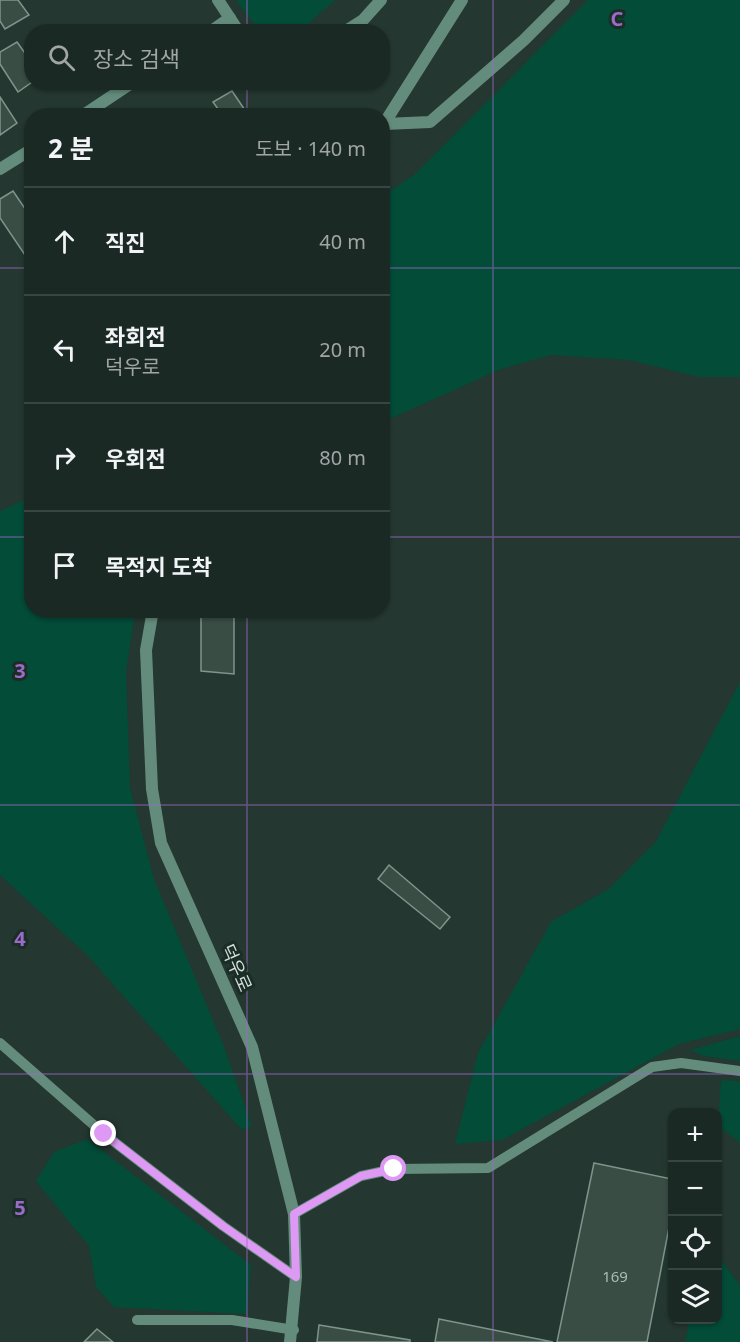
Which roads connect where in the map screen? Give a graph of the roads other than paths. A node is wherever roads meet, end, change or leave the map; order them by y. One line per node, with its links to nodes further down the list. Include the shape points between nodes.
1 (218, 0): 5 (street)
2 (381, 0): 8 (street)
3 (462, 0): 11 (street)
4 (564, 0): 12 (street, via 430,122)
5 (230, 18): 6 (street); 7 (street)
6 (221, 24)
7 (234, 24)
8 (357, 24)
9 (121, 90): 10 (street)
10 (94, 108)
11 (390, 116)
12 (390, 125)
13 (24, 154): 14 (street)
14 (0, 169)
15 (152, 618): 18 (street, 덕우로, via 146,650 152,789 161,843 252,1047)
16 (0, 1042): 19 (lane, via 104,1134)
17 (740, 1071): 18 (lane, via 681,1063 652,1067 488,1168 394,1169 361,1176)
18 (294, 1214): 19 (street, 덕우로)
19 (296, 1277): 21 (street, 덕우로)
20 (137, 1320): 21 (lane, via 232,1320)
21 (292, 1336)

